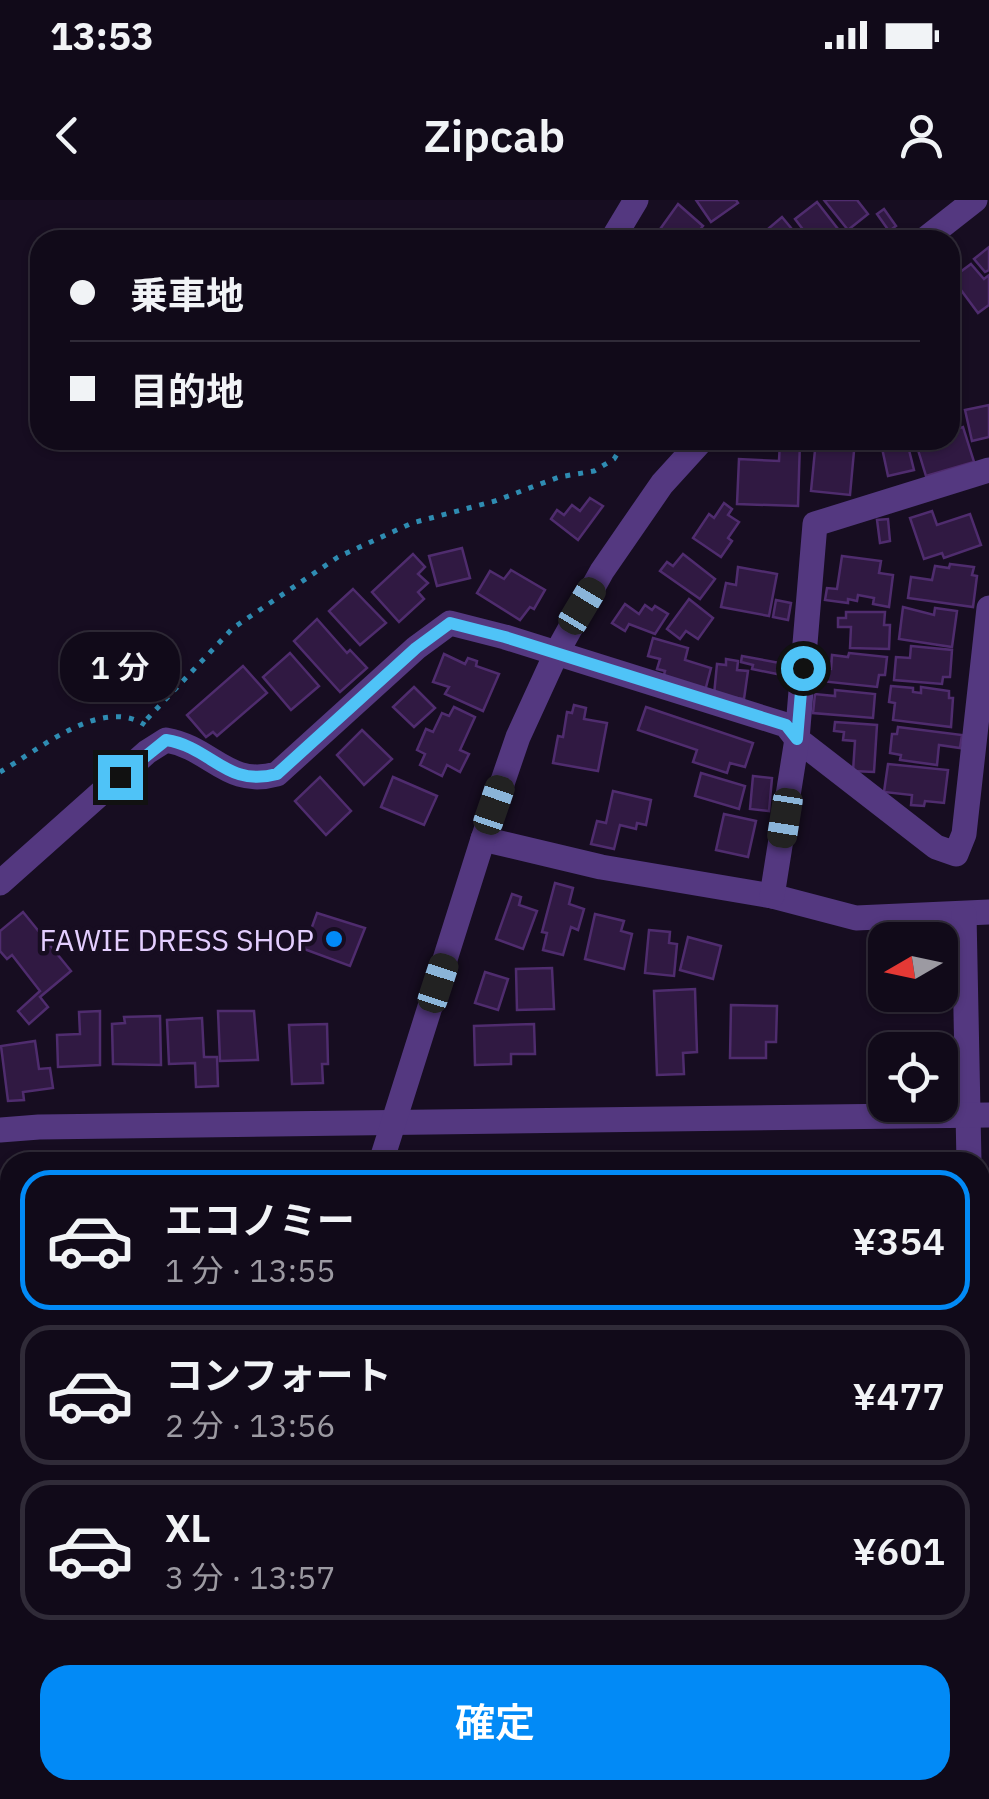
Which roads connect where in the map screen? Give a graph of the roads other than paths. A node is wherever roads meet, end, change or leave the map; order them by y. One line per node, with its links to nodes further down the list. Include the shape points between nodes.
1 (636, 200): 3 (street)
2 (975, 200): 4 (street)
3 (618, 230)
4 (937, 230)
5 (693, 450): 8 (street, via 631,528)
6 (989, 470): 9 (street, via 815,524)
7 (989, 608): 9 (street, via 964,834 956,854 936,847)
8 (556, 654): 9 (street, via 786,725); 10 (street); 11 (street, via 450,623 277,774 240,777 185,743 166,740)
9 (797, 739): 12 (street)
10 (483, 839): 12 (street); 15 (street)
11 (0, 883)
12 (772, 896): 13 (street, via 856,918)
13 (977, 913): 14 (street)
14 (979, 1115): 15 (street); 18 (street)
15 (393, 1123): 16 (street); 17 (street)
16 (0, 1130)
17 (384, 1152)
18 (971, 1152)

